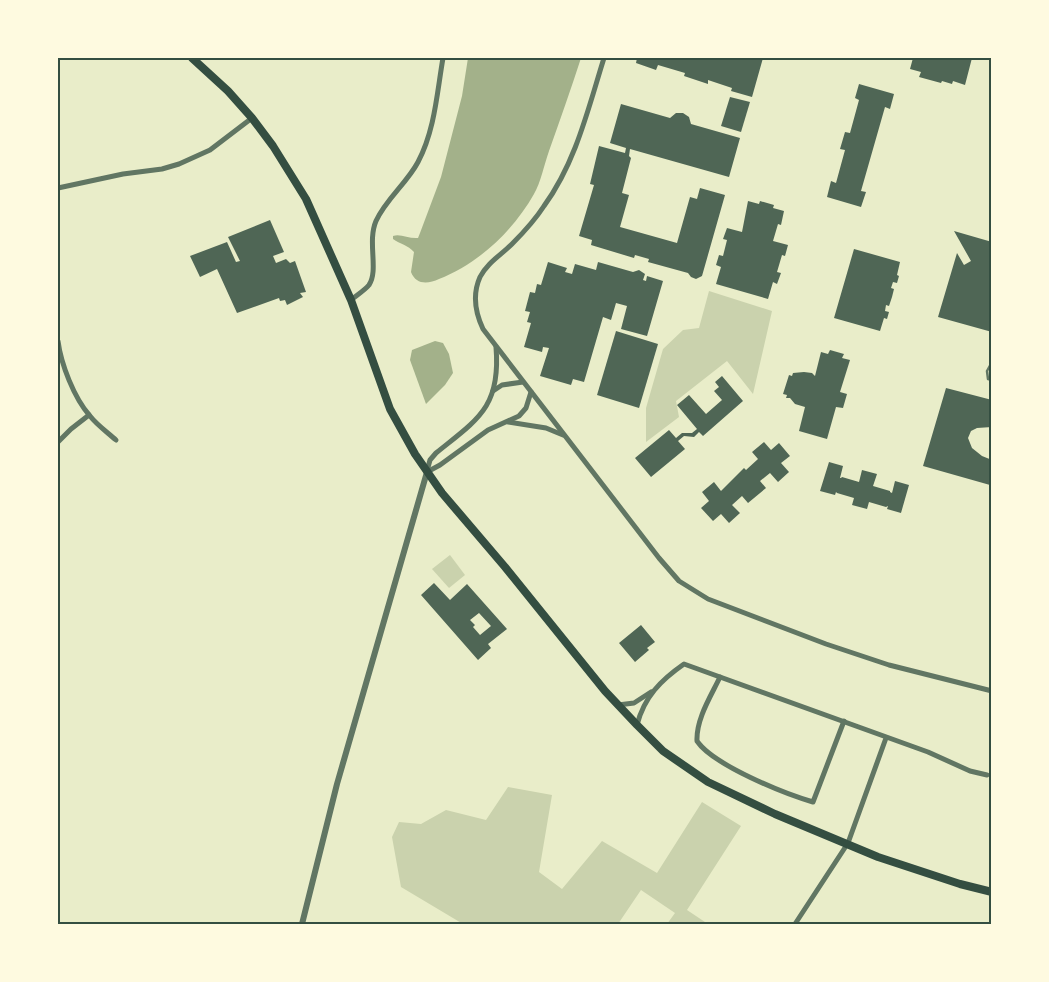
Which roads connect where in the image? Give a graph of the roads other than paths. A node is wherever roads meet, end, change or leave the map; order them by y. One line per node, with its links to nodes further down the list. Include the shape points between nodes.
1 (192, 58): 4 (main road)
2 (443, 58): 6 (street, via 425,148 411,174 376,220 371,244 374,264 369,285)
3 (604, 58): 8 (street, via 564,174 544,207 480,277 475,298 478,320)
4 (252, 118): 5 (street, via 217,146 179,164); 6 (main road, via 306,199)
5 (58, 188)
6 (351, 300): 19 (main road, via 390,409)
7 (58, 341): 14 (street, via 63,366)
8 (496, 347): 11 (street); 12 (street, via 498,367)
9 (992, 362): 10 (lane, via 987,372 988,379)
10 (992, 380)
11 (523, 382): 12 (street, via 502,385); 13 (street)
12 (493, 391): 19 (street, via 480,416 436,452)
13 (531, 392): 15 (street, via 526,408); 16 (street)
14 (89, 415): 17 (street); 18 (street)
15 (508, 422): 16 (street, via 546,428); 19 (street, via 488,430)
16 (563, 435): 22 (street, via 670,572 698,594 885,664)
17 (116, 440)
18 (58, 442)
19 (427, 472): 23 (main road); 30 (street, via 339,776)
20 (720, 677): 21 (street, via 684,664); 24 (street); 24 (street, via 696,733 697,741 721,761 792,796 814,802)
21 (654, 690): 23 (street, via 634,703); 25 (street, via 641,709)
22 (992, 691)
23 (618, 706): 25 (main road)
24 (844, 722): 26 (street)
25 (637, 726): 28 (main road, via 663,751 712,784)
26 (886, 738): 27 (street); 28 (street)
27 (987, 775)
28 (848, 844): 29 (main road, via 897,864); 31 (street)
29 (992, 892)
30 (302, 924)
31 (795, 924)

